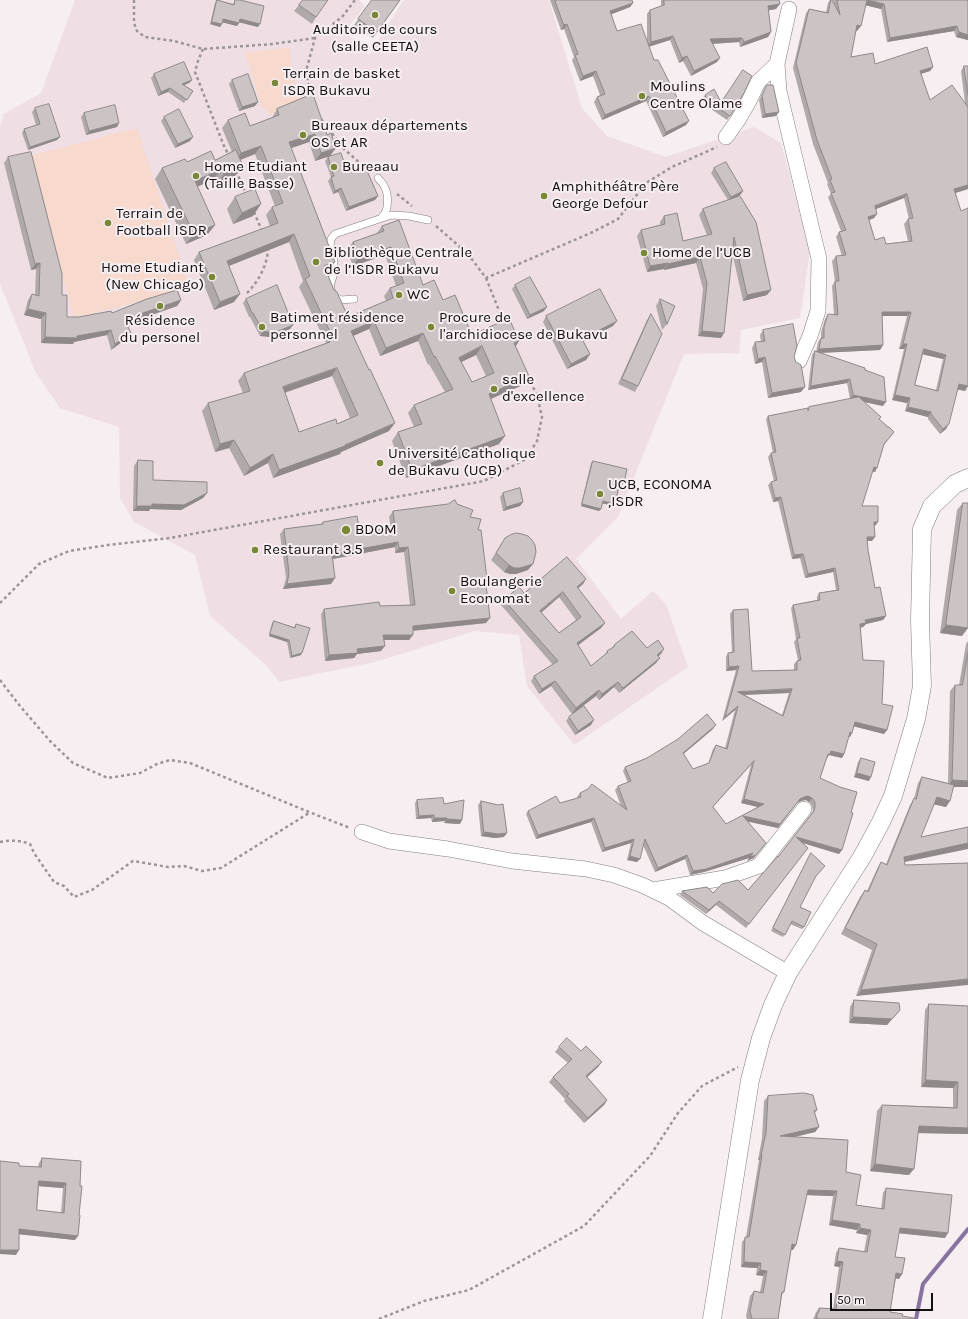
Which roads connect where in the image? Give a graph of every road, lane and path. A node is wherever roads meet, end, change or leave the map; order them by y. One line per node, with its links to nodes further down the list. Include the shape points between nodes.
1 (134, 0): 5 (path, via 134,23 137,31 145,37)
2 (355, 0): 4 (path, via 342,17)
3 (790, 3): 6 (street)
4 (315, 38): 5 (path, via 273,44); 7 (path, via 306,71)
5 (203, 48): 10 (path, via 195,72)
6 (777, 64): 9 (street, via 758,82 750,101); 23 (street, via 779,91 819,259 818,311)
7 (314, 104)
8 (320, 116): 12 (path, via 344,149)
9 (726, 137): 19 (path, via 716,148 672,166 646,183 618,219)
10 (230, 160)
11 (234, 166): 13 (path)
12 (378, 178): 15 (lane, via 386,190 388,208); 16 (path)
13 (249, 200)
14 (252, 207): 17 (path)
15 (381, 218): 16 (lane, via 391,215); 21 (lane, via 335,234 331,240 334,273 330,286 333,296 341,300)
16 (428, 220): 19 (path, via 468,254)
17 (263, 234)
18 (266, 241): 20 (path, via 268,248 264,268 256,284)
19 (486, 278): 22 (path)
20 (247, 293)
21 (354, 299)
22 (507, 329)
23 (800, 361)
24 (525, 369): 26 (path, via 537,394 542,417 537,441 526,459 484,481 170,538 69,551 39,564)
25 (968, 478): 33 (street, via 955,484 932,506 922,529 922,686 916,719 893,796 862,857)
26 (0, 603)
27 (0, 680): 29 (path, via 50,741 73,763 108,778 140,773 170,760 190,763)
28 (804, 809): 32 (street, via 760,866 725,878)
29 (309, 812): 30 (path); 31 (path, via 221,868 202,871 184,866 168,867 133,861 92,890 74,897 64,886 54,882 30,844 11,840)
30 (362, 832): 32 (street, via 389,841 512,861 586,869 614,875)
31 (0, 842)
32 (652, 890): 33 (street, via 669,898 703,922)
33 (788, 973): 34 (street, via 760,1038)
34 (756, 1058): 35 (path, via 702,1086 678,1113 650,1156 584,1226 469,1290 424,1301); 36 (street, via 750,1080)
35 (380, 1319)
36 (712, 1319)

